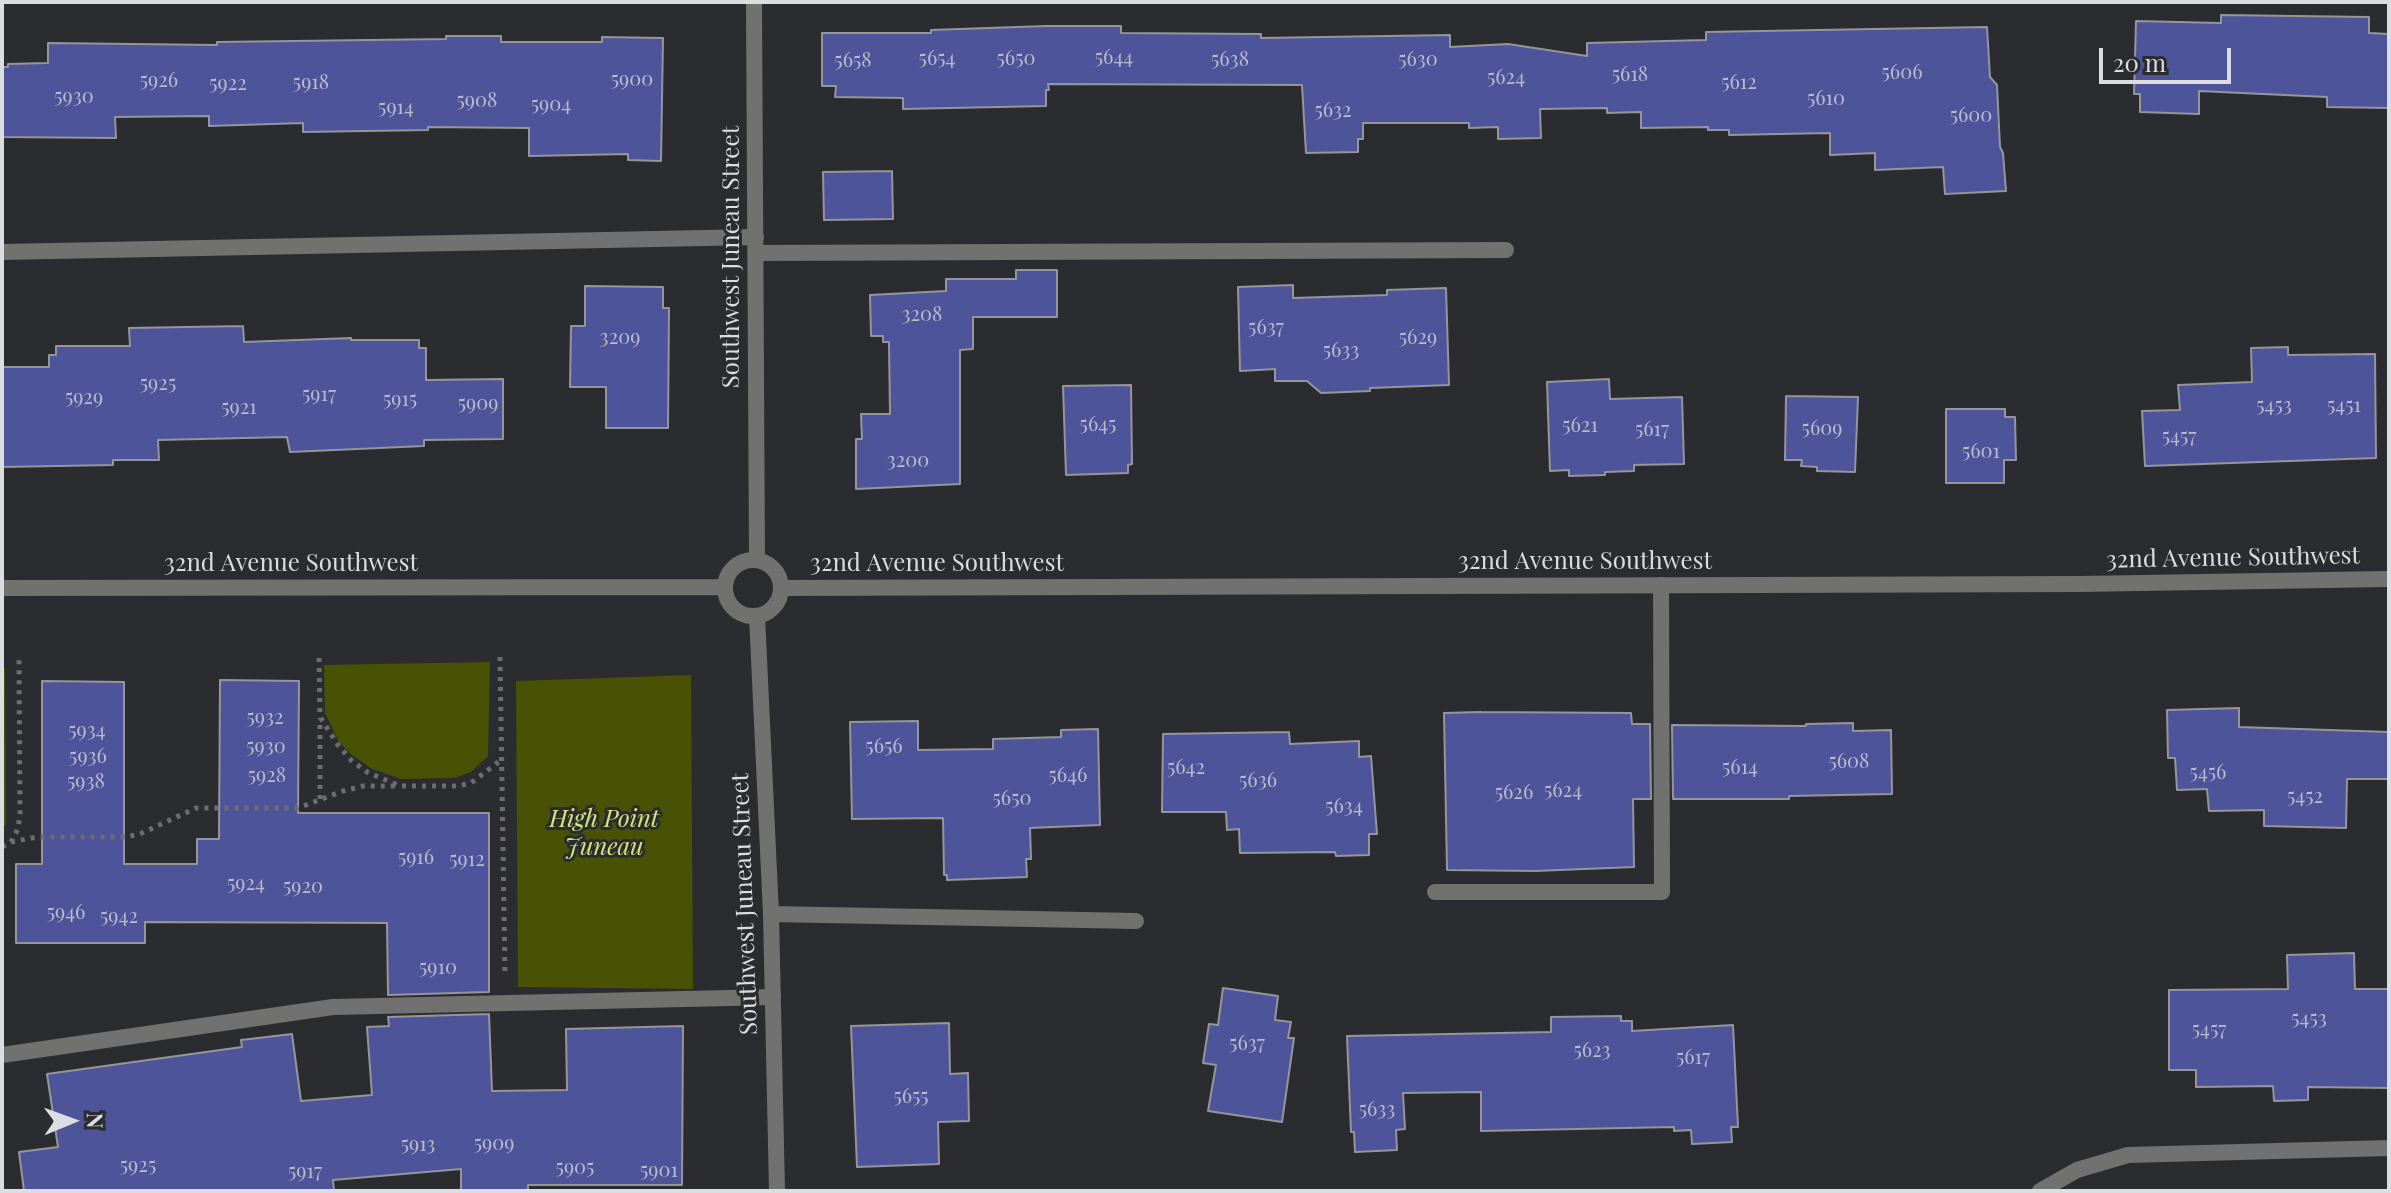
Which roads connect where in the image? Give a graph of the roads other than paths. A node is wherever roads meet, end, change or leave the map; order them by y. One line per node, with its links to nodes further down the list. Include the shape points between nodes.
1 (754, 2): 2 (street, Southwest Juneau Street)
2 (757, 245): 3 (street); 4 (street); 5 (street, Southwest Juneau Street)
3 (1506, 250)
4 (2, 252)
5 (757, 560): 8 (street, via 731,570); 10 (street, via 774,569)
6 (2389, 579): 7 (street, 32nd Avenue Southwest)
7 (1661, 585): 10 (street, 32nd Avenue Southwest); 12 (street, via 1662,892)
8 (725, 587): 9 (street, 32nd Avenue Southwest); 11 (street, via 731,606)
9 (2, 588)
10 (781, 588): 11 (street, via 771,609)
11 (757, 616): 13 (street, Southwest Juneau Street)
12 (1435, 892)
13 (771, 914): 14 (street); 15 (street, Southwest Juneau Street)
14 (1136, 921)
15 (773, 997): 16 (street, via 333,1007); 18 (street, Southwest Juneau Street)
16 (2, 1055)
17 (2389, 1148): 19 (street, via 2128,1155 2077,1170)
18 (777, 1191)
19 (2040, 1191)

